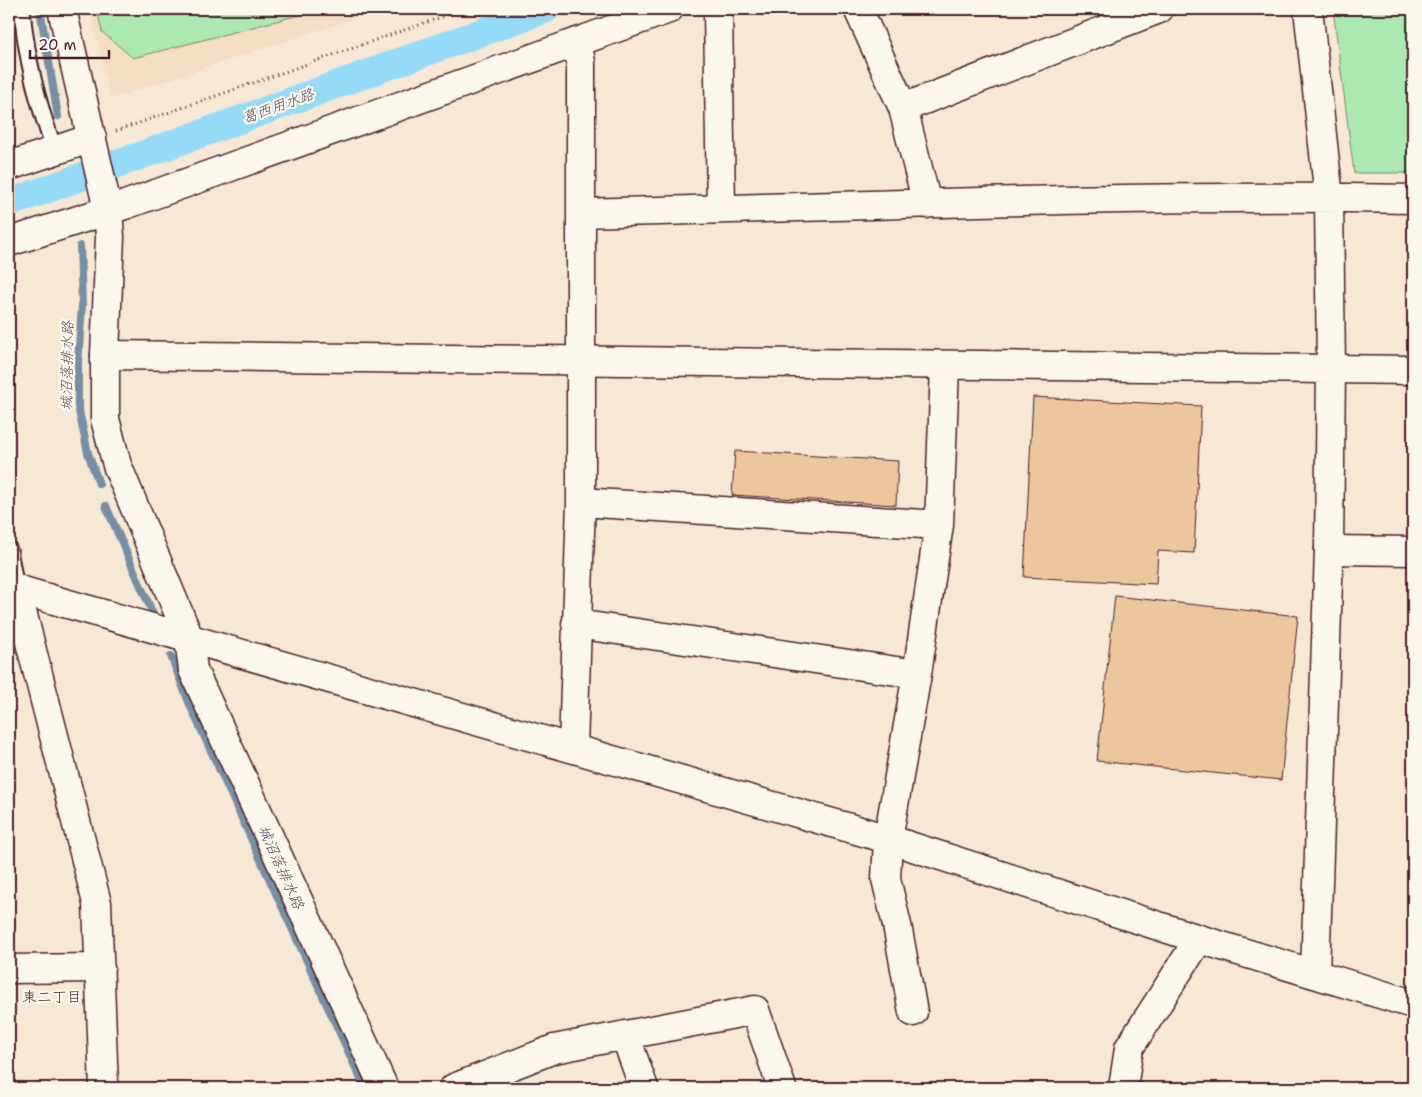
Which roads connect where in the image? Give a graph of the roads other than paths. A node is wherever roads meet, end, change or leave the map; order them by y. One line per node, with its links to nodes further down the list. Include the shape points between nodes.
1 (22, 9): 11 (lane, via 24,43)
2 (62, 9): 10 (street)
3 (669, 9): 8 (street)
4 (718, 9): 17 (street)
5 (858, 9): 9 (street)
6 (1160, 9): 9 (street)
7 (1308, 9): 13 (street)
8 (576, 42): 16 (street); 18 (street, via 581,62)
9 (903, 108): 15 (street)
10 (98, 140): 11 (street); 16 (street)
11 (55, 151): 12 (street)
12 (9, 166)
13 (1329, 198): 14 (street); 15 (street); 23 (street)
14 (1413, 199)
15 (927, 204): 17 (street)
16 (107, 205): 19 (street); 20 (street, via 110,237)
17 (722, 209): 18 (street)
18 (582, 213): 21 (street)
19 (9, 242)
20 (105, 355): 21 (street); 32 (street, via 105,419 117,465)
21 (582, 362): 22 (street); 25 (street)
22 (945, 366): 23 (street); 26 (street)
23 (1332, 369): 24 (street); 28 (street)
24 (1413, 370)
25 (581, 502): 26 (street); 31 (street)
26 (939, 524): 33 (street)
27 (9, 550): 30 (lane)
28 (1329, 550): 29 (street); 39 (street)
29 (1413, 551)
30 (13, 588): 32 (street); 37 (street, via 97,903)
31 (576, 624): 33 (street); 34 (street)
32 (189, 638): 34 (street); 45 (street, via 193,670)
33 (917, 674): 35 (street)
34 (572, 748): 35 (street)
35 (888, 839): 36 (street); 41 (street, via 886,879)
36 (1199, 939): 39 (street); 48 (street, via 1128,1048)
37 (100, 968): 38 (street); 44 (street)
38 (9, 969)
39 (1315, 974): 40 (street)
40 (1413, 1004)
41 (913, 1012)
42 (625, 1035): 43 (street, via 755,1010); 46 (street, via 554,1049); 47 (street)
43 (778, 1087)
44 (104, 1088)
45 (384, 1088)
46 (454, 1088)
47 (644, 1088)
48 (1123, 1088)

